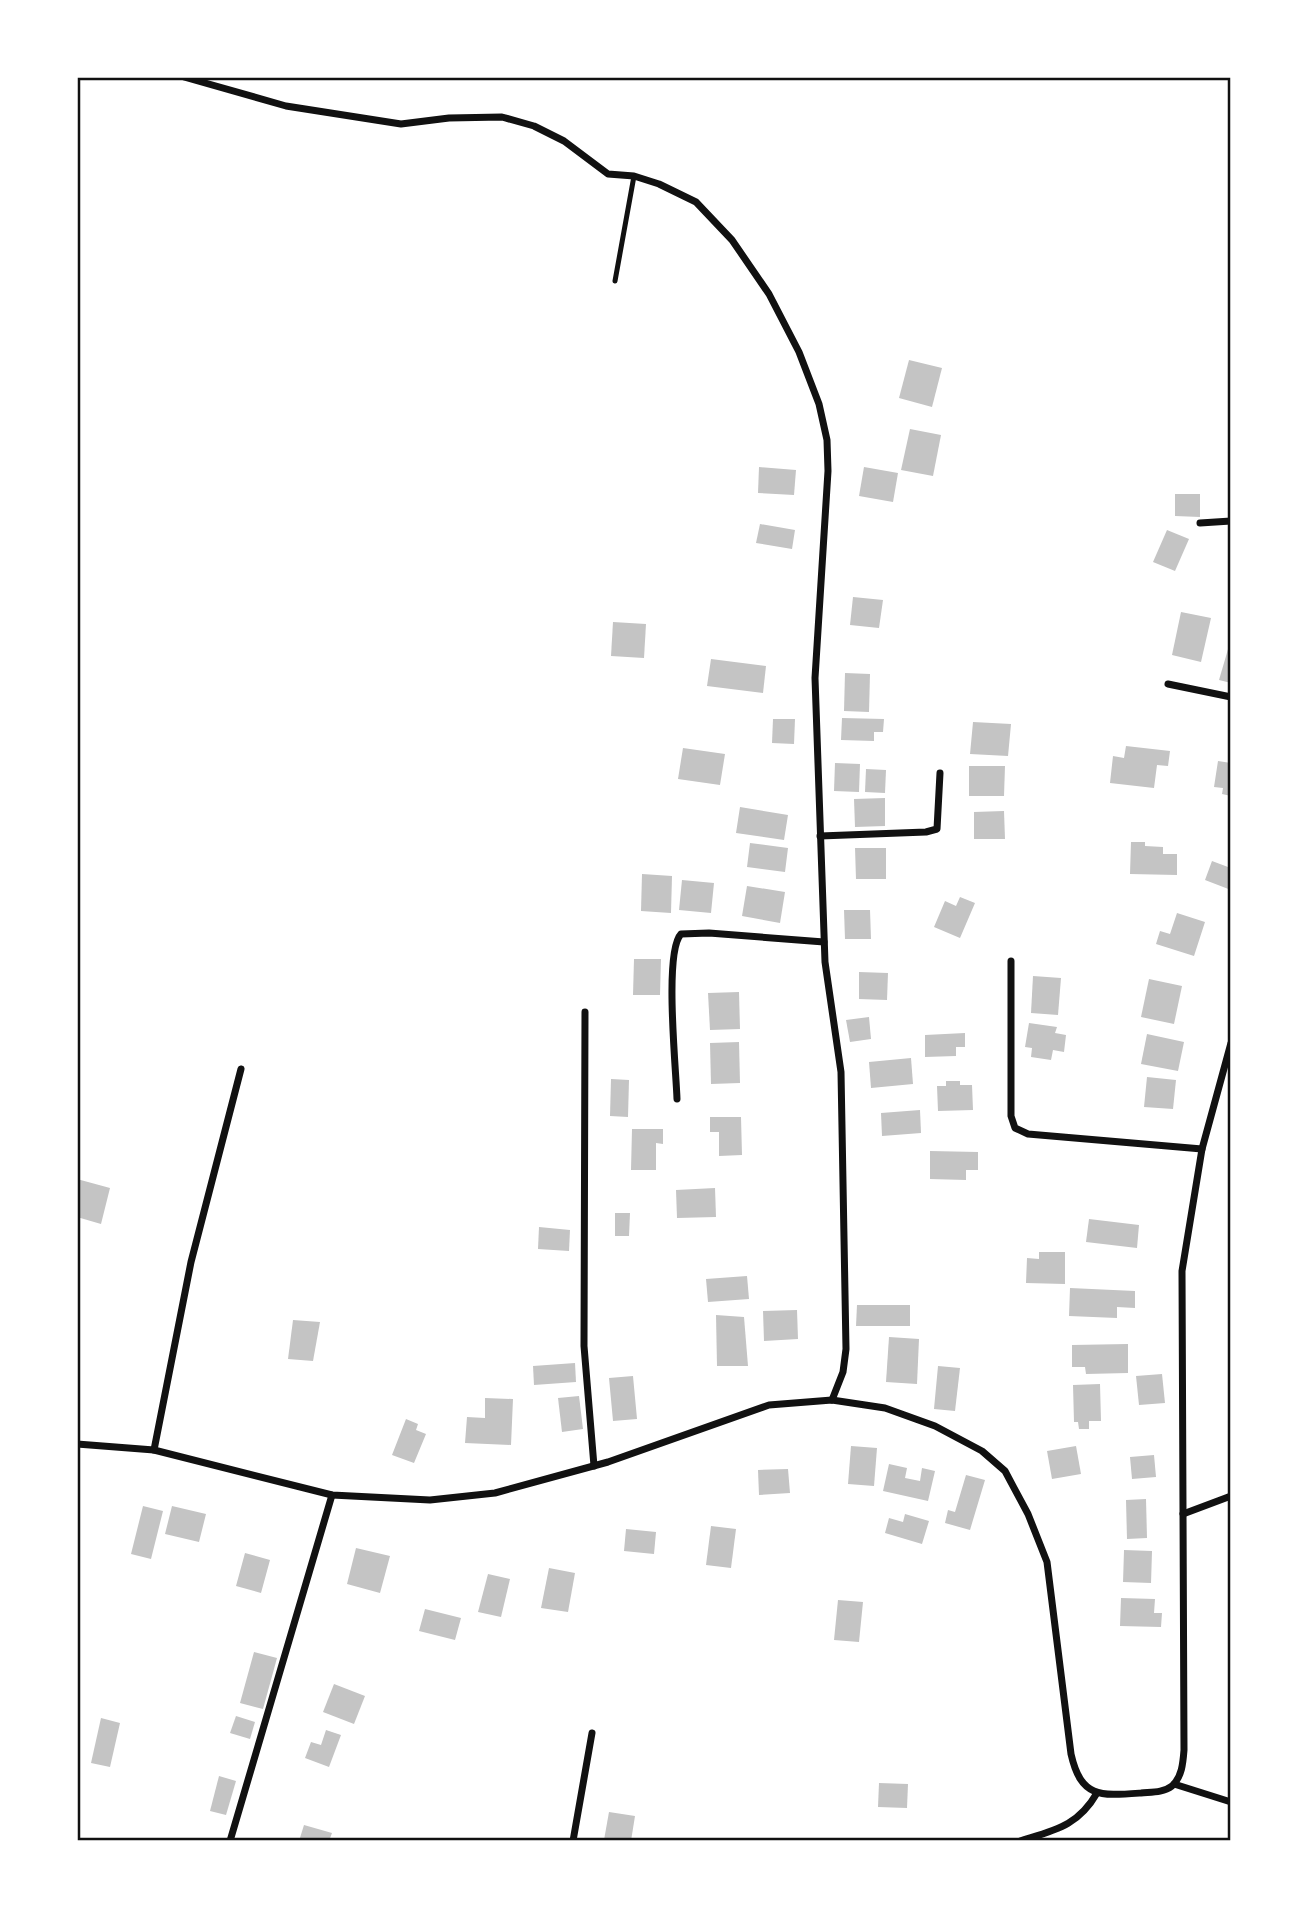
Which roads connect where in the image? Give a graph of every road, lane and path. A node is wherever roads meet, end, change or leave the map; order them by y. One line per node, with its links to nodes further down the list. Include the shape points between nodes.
1 (184, 77): 2 (street, via 286,106 401,124 502,117 564,141 608,174)
2 (634, 176): 3 (lane); 9 (street, via 696,202 732,240 769,294 819,404 828,471 815,677)
3 (615, 281)
4 (1231, 521): 5 (street)
5 (1200, 523)
6 (1168, 684): 7 (street)
7 (1231, 697)
8 (940, 773): 9 (street, via 937,829)
9 (820, 836): 10 (street)
10 (824, 942): 15 (street, via 681,934 674,941); 17 (street, via 841,1072 846,1349)
11 (1011, 961): 16 (street, via 1011,1116 1015,1128 1028,1134)
12 (585, 1012): 20 (street, via 584,1346)
13 (1231, 1043): 16 (street)
14 (241, 1069): 19 (street, via 188,1274)
15 (677, 1099)
16 (1202, 1149): 23 (street, via 1182,1271)
17 (832, 1400): 20 (street, via 769,1405); 26 (street, via 885,1408 935,1426 982,1451 1005,1471 1047,1562 1076,1777)
18 (77, 1444): 19 (street)
19 (154, 1450): 21 (street)
20 (594, 1466): 21 (street, via 495,1493 399,1501)
21 (332, 1495): 28 (street)
22 (1231, 1496): 23 (street)
23 (1183, 1514): 25 (street, via 1184,1751)
24 (592, 1733): 29 (street)
25 (1174, 1784): 26 (street, via 1164,1791); 27 (street)
26 (1097, 1793): 30 (street, via 1076,1821)
27 (1231, 1802)
28 (230, 1841)
29 (573, 1841)
30 (1020, 1841)

